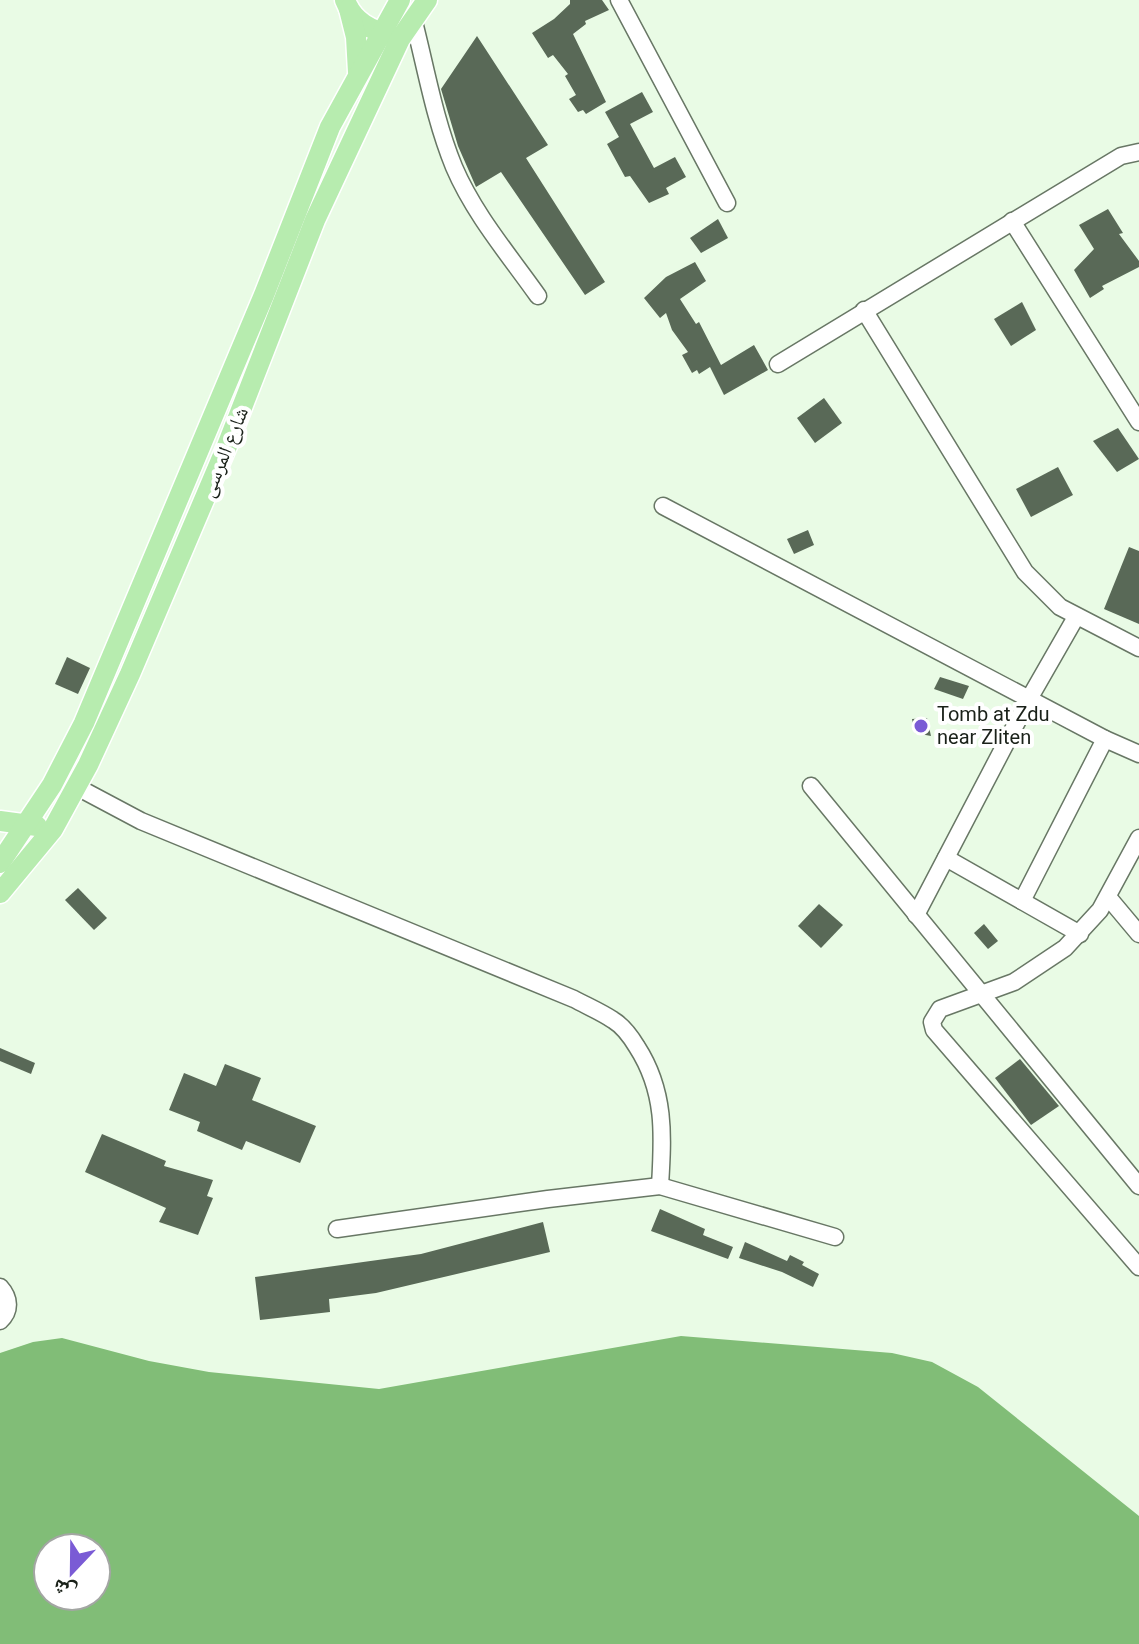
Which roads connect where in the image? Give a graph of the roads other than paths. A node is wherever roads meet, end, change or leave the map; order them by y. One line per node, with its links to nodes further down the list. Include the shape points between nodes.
1 (427, 0): 4 (main road, شارع المرسى)
2 (619, 0): 8 (street)
3 (347, 3): 4 (main road, via 371,18); 5 (main road, via 361,23); 6 (main road)
4 (403, 8): 5 (main road, شارع المرسى); 10 (street, via 455,167 479,212)
5 (391, 36): 6 (main road, شارع المرسى); 21 (main road, شارع المرسى, via 227,446)
6 (358, 76): 23 (main road, شارع المرسى, via 330,127 84,723)
7 (1139, 152): 9 (street, via 1121,156)
8 (727, 203)
9 (1012, 221): 11 (street); 13 (street)
10 (538, 296)
11 (864, 310): 12 (street); 15 (street, via 1025,572)
12 (778, 364)
13 (1139, 422)
14 (663, 506): 17 (street)
15 (1076, 617): 16 (street); 17 (street)
16 (1139, 648)
17 (1029, 699): 18 (street); 26 (street)
18 (1105, 739): 19 (street); 30 (street)
19 (1139, 754)
20 (811, 786): 31 (street)
21 (77, 787): 24 (main road, شارع المرسى); 35 (street, via 141,821 574,999 615,1021 645,1059 661,1105)
22 (0, 821): 23 (main road)
23 (28, 825): 24 (main road); 27 (main road, شارع المرسى)
24 (53, 829): 28 (main road, شارع المرسى)
25 (1139, 838): 29 (street)
26 (946, 858): 30 (street); 31 (street)
27 (0, 863)
28 (0, 893)
29 (1108, 897): 32 (street); 33 (street)
30 (1022, 901): 32 (street)
31 (916, 915): 34 (street)
32 (1080, 934): 34 (street, via 1032,972)
33 (1139, 934)
34 (982, 995): 36 (street); 39 (street, via 937,1011 934,1030)
35 (660, 1186): 37 (street); 38 (street)
36 (1139, 1186)
37 (337, 1229)
38 (835, 1237)
39 (1137, 1260)
40 (0, 1287): 41 (street, via 9,1304)
41 (0, 1321)

